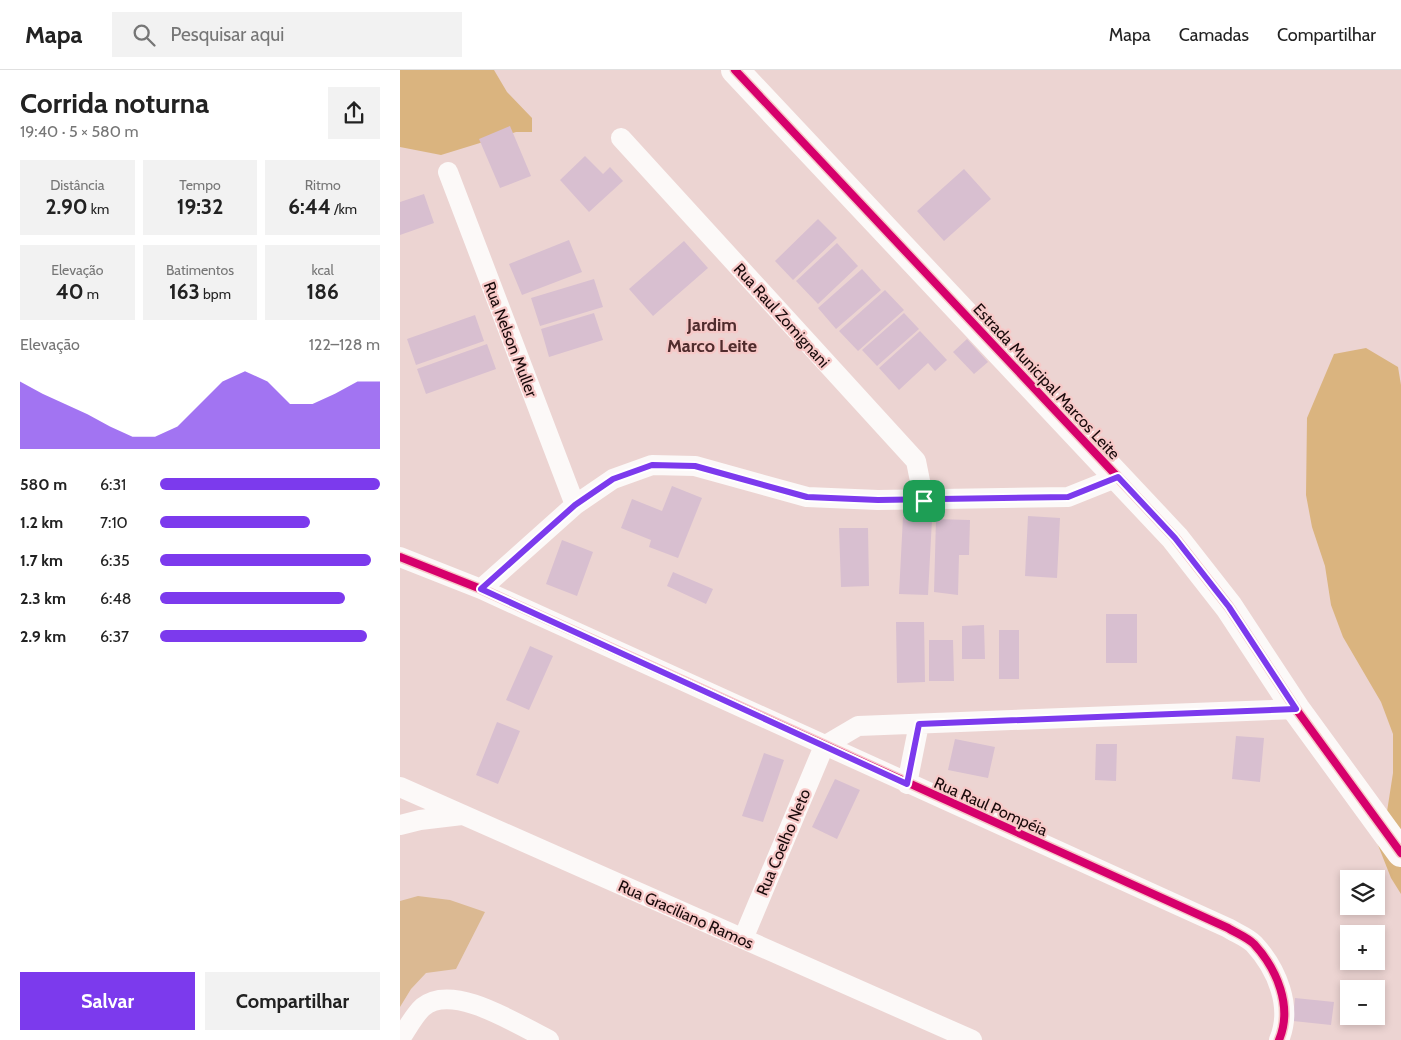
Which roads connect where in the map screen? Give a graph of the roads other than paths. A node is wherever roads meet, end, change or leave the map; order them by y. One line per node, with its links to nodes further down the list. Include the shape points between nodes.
1 (735, 70): 4 (street, Estrada Municipal Marcos Leite)
2 (621, 138): 5 (street, Rua Raul Zomignani, via 916,461)
3 (448, 172): 6 (street, Rua Nelson Muller)
4 (1118, 477): 5 (street, via 1068,497); 9 (street, Estrada Municipal Marcos Leite, via 1175,538 1229,607)
5 (924, 501): 6 (street, via 807,497 695,466 652,465 613,479)
6 (575, 505): 8 (street)
7 (400, 557): 8 (street, Rua Raul Pompéia)
8 (481, 589): 11 (street, Rua Raul Pompéia)
9 (1296, 709): 10 (street); 16 (street, Estrada Municipal Marcos Leite)
10 (919, 724): 11 (street, via 858,726); 12 (street)
11 (824, 746): 12 (street, Rua Raul Pompéia); 17 (street, Rua Coelho Neto)
12 (907, 784): 21 (street, Rua Raul Pompéia, via 1228,928 1253,943 1276,978 1284,1000)
13 (400, 787): 14 (street, Rua Graciliano Ramos)
14 (463, 815): 15 (street); 17 (street, Rua Graciliano Ramos)
15 (400, 825)
16 (1401, 853)
17 (743, 939): 20 (street, Rua Graciliano Ramos)
18 (400, 1039): 19 (street, via 422,1008 434,1000 451,999 472,1003)
19 (549, 1040)
20 (972, 1040)
21 (1279, 1040)

